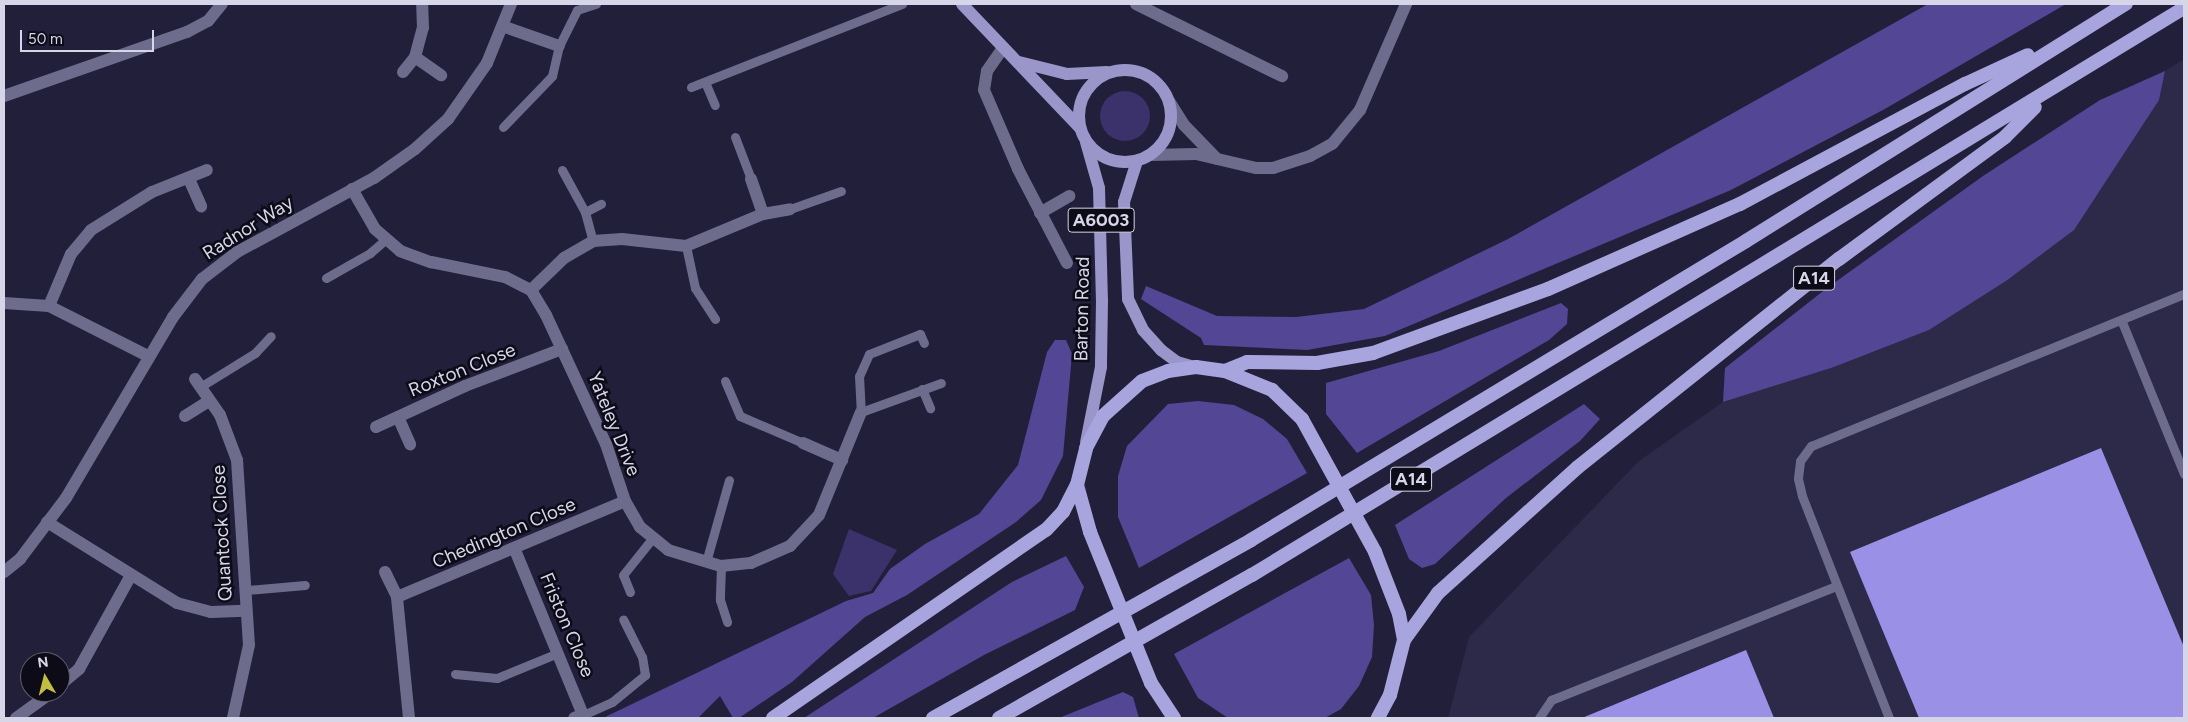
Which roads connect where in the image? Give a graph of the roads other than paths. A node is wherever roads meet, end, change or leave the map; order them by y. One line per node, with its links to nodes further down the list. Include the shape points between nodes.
1 (222, 4): 26 (street, via 208,20 187,32)
2 (422, 4): 17 (street, via 424,28)
3 (511, 4): 13 (street, Radnor Way)
4 (596, 4): 15 (lane, via 577,10)
5 (902, 4): 23 (lane)
6 (962, 4): 16 (main road)
7 (1136, 4): 12 (street)
8 (1166, 4): 12 (street)
9 (1406, 4): 35 (street, via 1360,110 1333,143 1310,156 1273,168)
10 (2126, 4): 14 (highway, A14)
11 (2184, 8): 25 (highway, A14)
12 (1160, 16): 22 (street)
13 (505, 26): 15 (street); 40 (street, Radnor Way, via 487,63 448,119 415,149)
14 (2075, 35): 65 (highway, A14, via 1965,84 1740,204 1548,289 1373,353 1317,362 1247,362); 111 (highway, A14, via 1746,241 1268,530 1068,646)
15 (559, 46): 29 (lane, via 552,76)
16 (1003, 48): 18 (main road); 47 (street, Barton Road, via 988,71 984,90)
17 (416, 57): 20 (street); 21 (street)
18 (1019, 62): 19 (main road, via 1067,74); 30 (main road)
19 (1118, 70): 27 (main road, via 1149,76); 30 (main road, via 1090,86 1082,100)
20 (403, 72)
21 (441, 74)
22 (1282, 76)
23 (705, 82): 24 (lane); 28 (lane)
24 (691, 87)
25 (2051, 91): 100 (highway, A14, via 2005,137 1839,258 1578,467 1438,593); 112 (highway, A14, via 1252,575)
26 (4, 96)
27 (1169, 101): 33 (main road, via 1168,133); 35 (street, via 1184,125)
28 (715, 105)
29 (503, 127)
30 (1080, 128): 32 (main road)
31 (735, 137): 39 (lane)
32 (1086, 142): 34 (main road, via 1109,159); 78 (main road, Barton Road / A6003, via 1098,188 1102,300 1101,367)
33 (1150, 155): 34 (main road); 35 (street, via 1196,154)
34 (1137, 161): 64 (main road, A6003, via 1124,202 1128,299 1143,330 1161,350 1177,362)
35 (1219, 161)
36 (207, 170): 38 (street)
37 (562, 170): 46 (lane)
38 (189, 179): 44 (street); 57 (street, via 152,192 91,230 71,254)
39 (751, 179): 48 (street)
40 (352, 189): 49 (street); 63 (street, Radnor Way, via 238,252 202,279)
41 (841, 191): 45 (lane)
42 (1070, 196): 47 (street)
43 (601, 204): 46 (lane)
44 (201, 206)
45 (790, 209): 48 (street)
46 (585, 212): 50 (lane)
47 (1040, 212): 52 (street, Barton Road)
48 (763, 214): 51 (street)
49 (384, 240): 53 (lane, via 370,253); 54 (street, via 400,251 431,262 505,277)
50 (593, 241): 51 (street, via 622,239); 54 (street, via 564,258)
51 (686, 246): 58 (lane, via 695,288)
52 (1068, 263)
53 (326, 278)
54 (531, 290): 62 (street, Yateley Drive)
55 (2184, 294): 59 (lane)
56 (4, 303): 57 (street)
57 (49, 306): 63 (street)
58 (715, 319)
59 (2122, 322): 80 (lane); 93 (lane, via 1810,446 1800,461 1798,478)
60 (271, 336): 67 (lane, via 255,353)
61 (924, 343): 72 (lane, via 920,334 870,354 859,376)
62 (562, 349): 74 (street, Roxton Close); 83 (street, Yateley Drive, via 606,444)
63 (148, 356): 84 (street, Radnor Way, via 66,498)
64 (1196, 367): 65 (highway); 78 (highway, via 1142,381 1102,416)
65 (1225, 371): 100 (highway, via 1272,390 1302,419 1376,552 1396,606)
66 (726, 381): 77 (lane, via 740,416)
67 (198, 383): 70 (street, Quantock Close)
68 (941, 383): 69 (lane)
69 (922, 389): 71 (lane); 72 (lane)
70 (209, 400): 73 (street); 94 (street, Quantock Close, via 220,415 237,460 239,525)
71 (930, 408)
72 (861, 412): 79 (street, Yateley Drive)
73 (185, 416)
74 (398, 417): 75 (street, Roxton Close); 76 (street)
75 (376, 427)
76 (410, 444)
77 (803, 444): 79 (street)
78 (1086, 448): 82 (highway)
79 (842, 460): 88 (street, Yateley Drive, via 819,515 790,546 751,563)
80 (2184, 474)
81 (728, 480): 87 (lane)
82 (1078, 485): 110 (highway, via 1063,512 1046,530); 113 (highway, via 1084,516 1151,683)
83 (625, 501): 85 (street, Yateley Drive); 86 (street, Chedington Close)
84 (47, 522): 89 (street, Radnor Way, via 20,559); 91 (street)
85 (651, 540): 87 (street, Yateley Drive, via 668,550); 95 (lane, via 623,575)
86 (515, 550): 96 (street, Chedington Close); 101 (street, Friston Close)
87 (706, 562): 88 (street, Yateley Drive)
88 (721, 566): 99 (lane, via 720,600)
89 (4, 572)
90 (385, 572): 96 (street)
91 (131, 575): 97 (street, via 176,603 211,612); 103 (street, via 79,669)
92 (305, 585): 94 (lane)
93 (1836, 586): 116 (lane, via 1551,700); 117 (lane)
94 (247, 590): 97 (street, Quantock Close)
95 (630, 592)
96 (397, 597): 109 (street)
97 (245, 611): 108 (street, Quantock Close, via 249,645)
98 (623, 619): 106 (lane, via 642,657 645,675 609,703)
99 (727, 622)
100 (1404, 640): 104 (highway)
101 (558, 653): 102 (lane, via 497,678); 106 (street, Friston Close)
102 (455, 674)
103 (70, 677)
104 (1390, 695): 114 (highway); 115 (highway)
105 (38, 702): 107 (street)
106 (579, 716)
107 (16, 718)
108 (233, 718)
109 (409, 718)
110 (773, 718)
111 (933, 718)
112 (999, 718)
113 (1174, 718)
114 (1378, 718)
115 (1390, 718)
116 (1539, 718)
117 (1889, 718)

